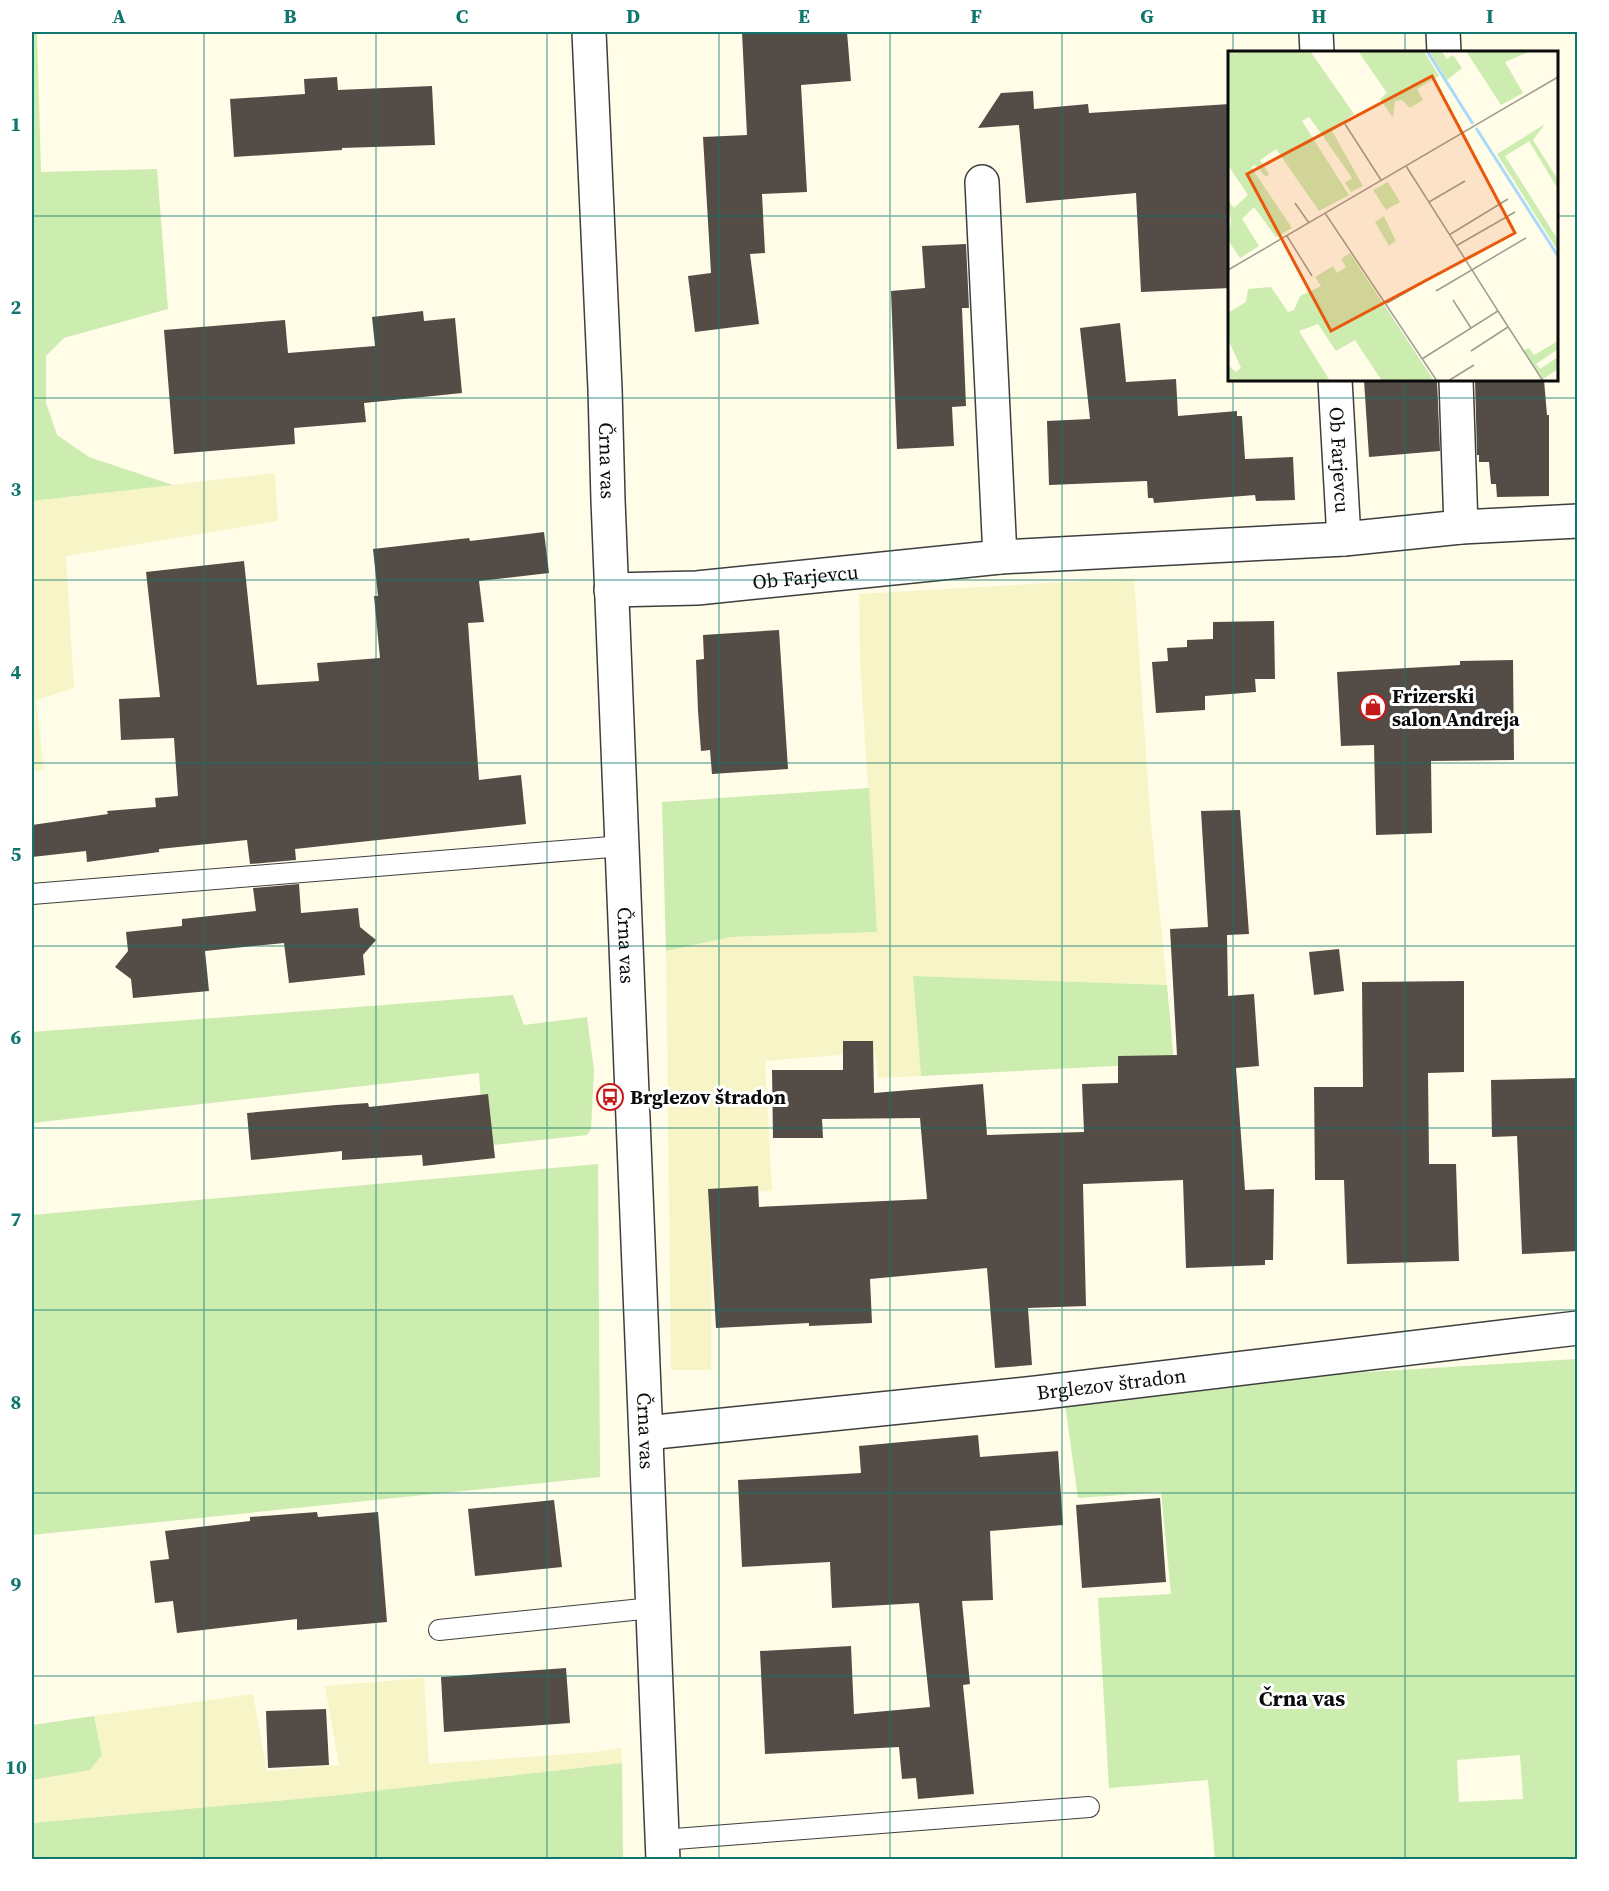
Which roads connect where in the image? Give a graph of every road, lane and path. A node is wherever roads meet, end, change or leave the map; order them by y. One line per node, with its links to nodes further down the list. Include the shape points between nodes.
1 (589, 32): 13 (street, Črna vas)
2 (1316, 32): 4 (street)
3 (1443, 32): 5 (street)
4 (1317, 51)
5 (1444, 51)
6 (982, 182): 12 (street)
7 (1335, 381): 11 (street, Ob Farjevcu)
8 (1456, 381): 10 (street)
9 (1578, 521): 10 (street, Ob Farjevcu)
10 (1461, 527): 11 (street, Ob Farjevcu)
11 (1344, 539): 12 (street, Ob Farjevcu)
12 (1000, 557): 13 (street, Ob Farjevcu, via 697,588)
13 (611, 590): 14 (street, Črna vas)
14 (622, 846): 15 (lane); 17 (street, Črna vas)
15 (32, 894)
16 (1578, 1328): 17 (street, Brglezov štradon, via 1036,1393)
17 (646, 1433): 18 (street, Črna vas)
18 (652, 1608): 19 (lane); 21 (street, Črna vas)
19 (439, 1630)
20 (1089, 1807): 21 (lane)
21 (662, 1850)

